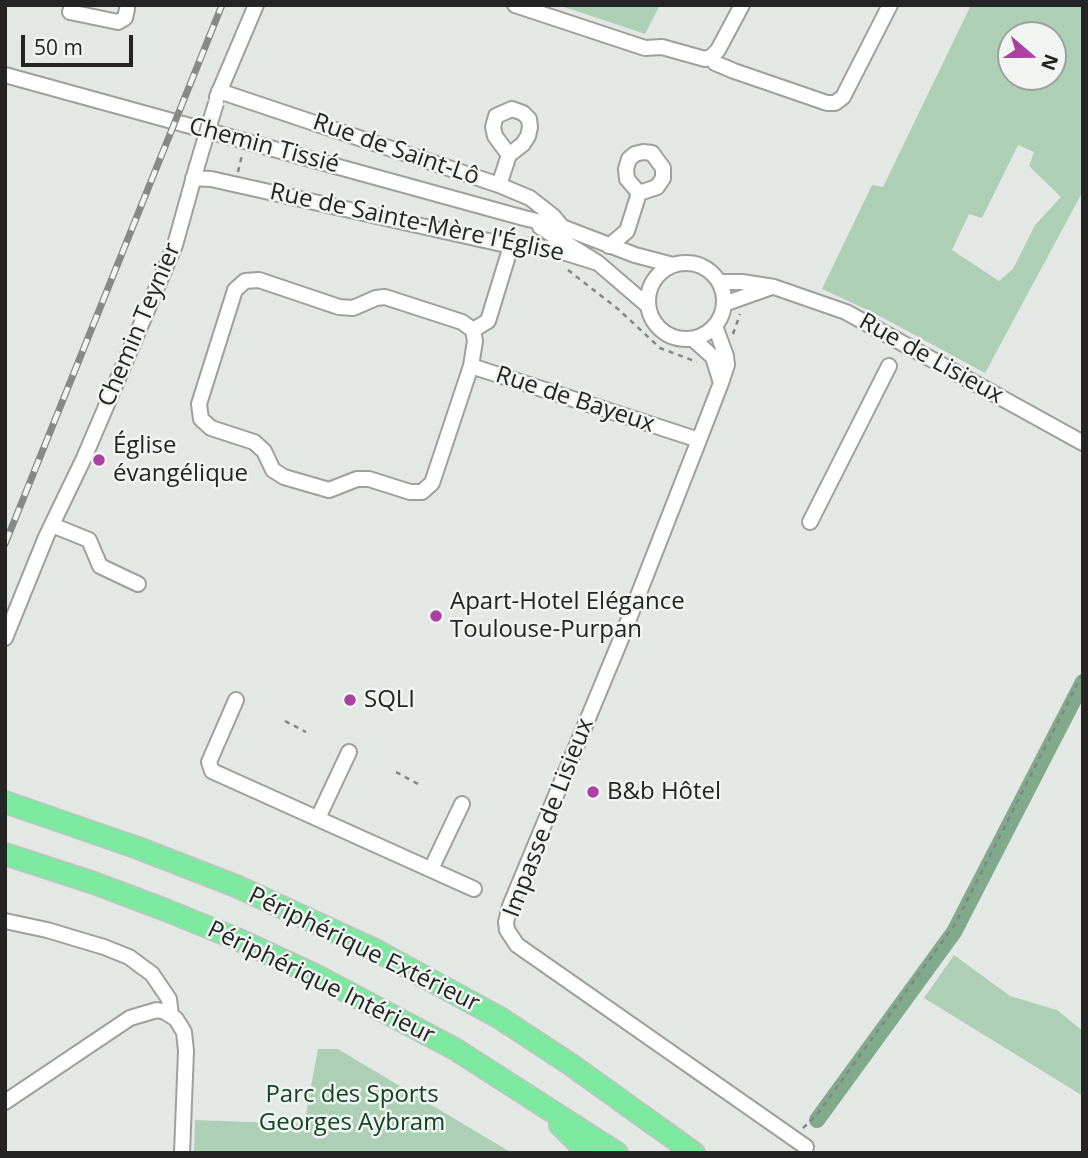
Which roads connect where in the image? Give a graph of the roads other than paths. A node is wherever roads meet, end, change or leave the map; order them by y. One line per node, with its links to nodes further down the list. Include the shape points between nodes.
1 (72, 5): 6 (street, via 70,12 118,22)
2 (257, 5): 9 (street, Chemin Teynier)
3 (515, 5): 7 (street, via 645,48)
4 (742, 5): 7 (street)
5 (890, 5): 7 (street, via 843,96 835,103 734,71)
6 (127, 9)
7 (711, 57)
8 (5, 75): 14 (street, Chemin Tissié)
9 (218, 97): 11 (street, Chemin Teynier, bridge); 12 (street, Rue de Saint-Lô)
10 (509, 155): 12 (street)
11 (195, 172): 17 (street, Rue de Sainte-Mère l'Église); 35 (street, Chemin Teynier, via 175,245)
12 (499, 185): 15 (street, Rue de Saint-Lô, via 530,198)
13 (639, 193): 16 (street)
14 (524, 219): 15 (street, Chemin Tissié); 20 (street, Chemin Tissié)
15 (562, 227): 18 (street, Chemin Tissié)
16 (627, 232): 18 (street); 19 (street)
17 (511, 246): 20 (street, Rue de Sainte-Mère l'Église, via 550,248); 27 (street, via 488,321)
18 (609, 246): 19 (street, Chemin Tissié)
19 (635, 255): 21 (street, Chemin Tissié)
20 (598, 263): 25 (street, Chemin Tissié)
21 (673, 265): 22 (street, via 701,266); 25 (street, via 652,283)
22 (719, 282): 23 (street, Rue de Lisieux); 24 (street)
23 (774, 287): 24 (street); 33 (street, Rue de Lisieux, via 846,312)
24 (724, 304): 26 (street)
25 (647, 305): 28 (street, via 663,333)
26 (715, 326): 28 (street); 29 (street)
27 (473, 330): 30 (street); 30 (street, Rue de Bayeux, via 462,322 385,297 353,308 339,307 259,280 245,281 235,290 199,404 201,419 211,428 254,442 273,470 284,477 329,490 369,479 422,492 432,483)
28 (693, 340): 29 (street)
29 (719, 353): 32 (street, via 721,383)
30 (471, 366): 32 (street, Rue de Bayeux)
31 (888, 366): 34 (street)
32 (699, 440): 50 (street, Impasse de Lisieux, via 510,906 507,930 517,946)
33 (1083, 443)
34 (810, 523)
35 (51, 525): 36 (street, via 89,540 100,566); 37 (street, Chemin Teynier)
36 (138, 584)
37 (5, 638)
38 (236, 700): 42 (street, via 209,762 212,771)
39 (349, 752): 42 (street)
40 (5, 802): 54 (highway, Périphérique Extérieur, via 236,886 375,950 500,1018)
41 (462, 804): 44 (street)
42 (318, 818): 44 (street)
43 (5, 854): 48 (highway, Périphérique Intérieur, via 94,883 249,944 455,1049)
44 (430, 869): 45 (street)
45 (474, 889)
46 (5, 921): 47 (street, via 129,957 152,974 169,999)
47 (171, 1015): 49 (street, via 157,1010 130,1018); 51 (street, via 181,1025 186,1051)
48 (537, 1101): 52 (highway); 53 (highway, Périphérique Intérieur)
49 (5, 1102)
50 (806, 1147)
51 (182, 1153)
52 (588, 1153)
53 (617, 1153)
54 (694, 1153)

